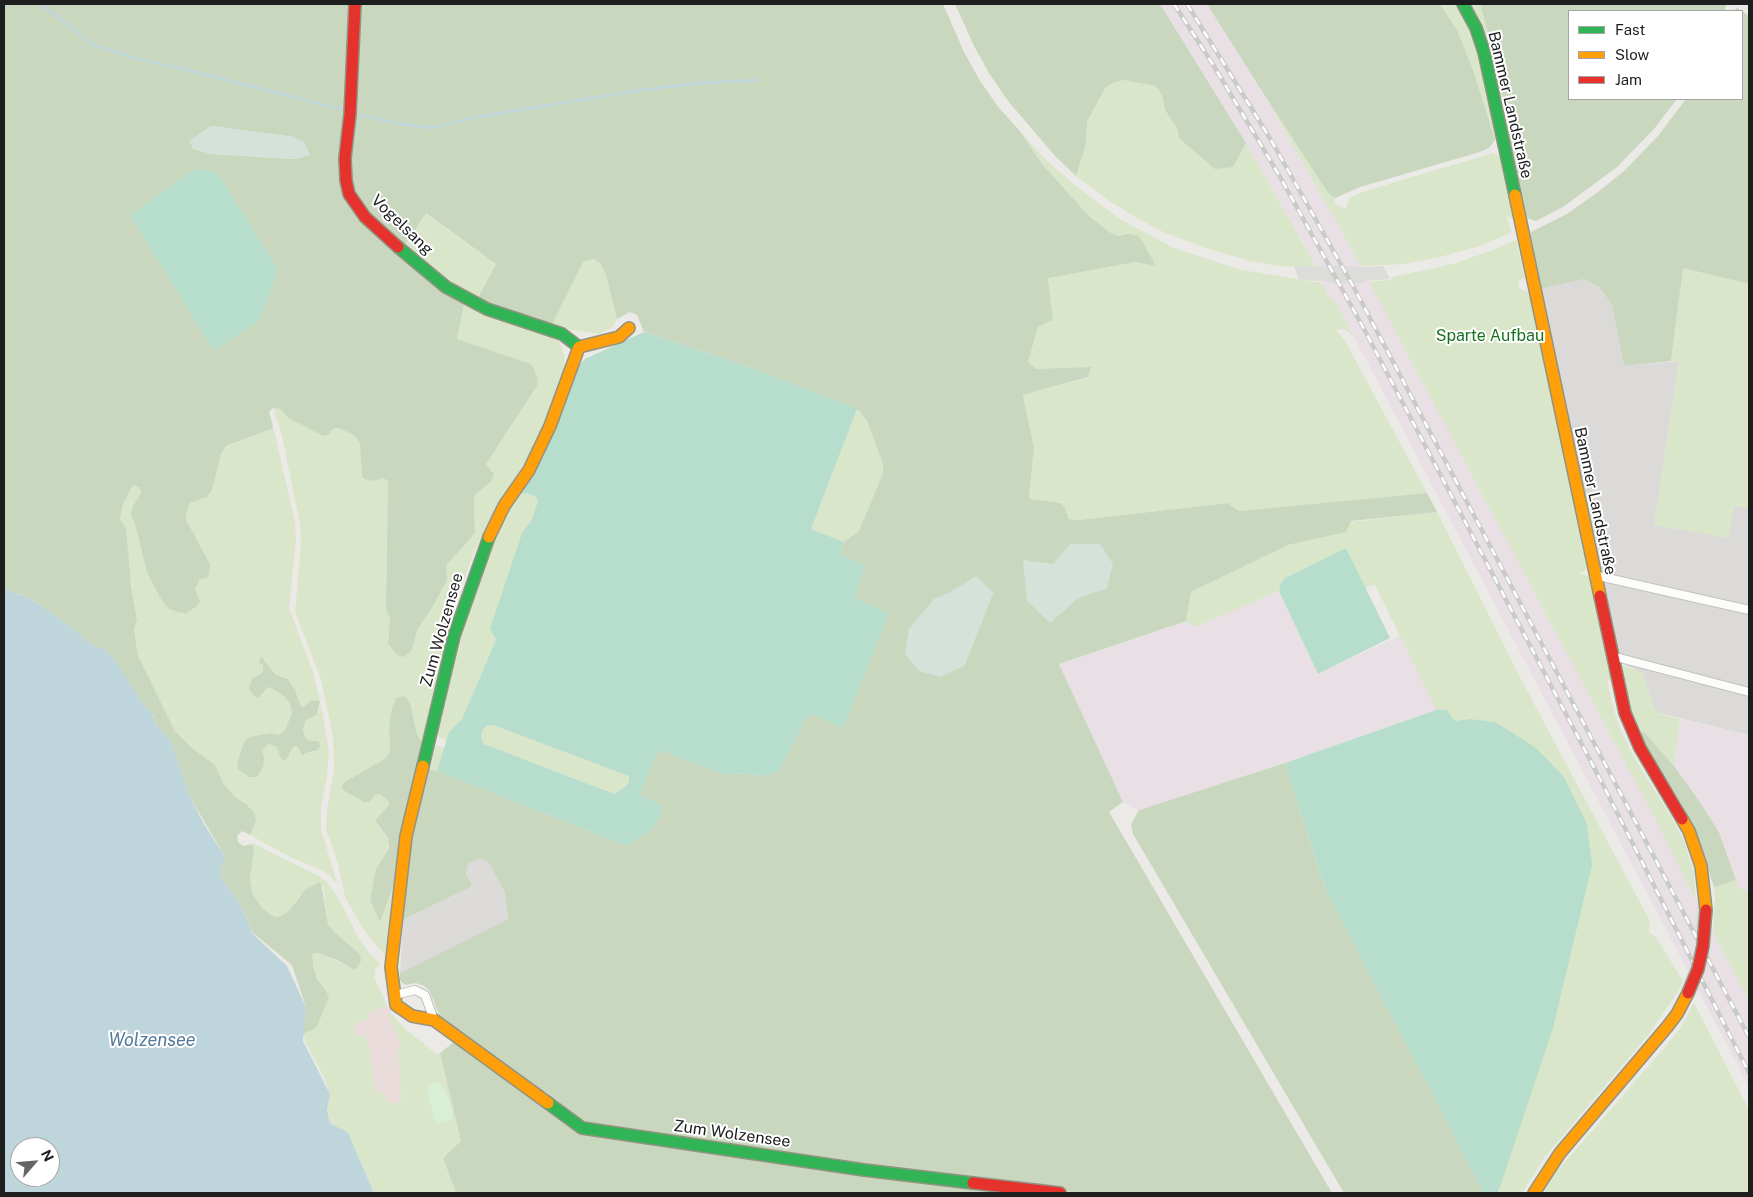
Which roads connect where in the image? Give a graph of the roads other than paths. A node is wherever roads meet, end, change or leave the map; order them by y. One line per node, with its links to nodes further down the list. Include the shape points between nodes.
1 (355, 4): 4 (street, Vogelsang, via 345,158 349,194 384,236 446,287 487,309 562,334)
2 (1463, 4): 5 (street, Bammer Landstraße, via 1484,52)
3 (629, 328): 4 (street, via 619,337)
4 (579, 347): 9 (street, Zum Wolzensee, via 550,426 494,526 454,636 406,836 391,967)
5 (1594, 575): 6 (street); 7 (street, Bammer Landstraße)
6 (1749, 610)
7 (1612, 656): 8 (street); 12 (street, Bammer Landstraße, bridge, via 1632,733 1689,831 1701,866 1706,910 1703,946 1698,969 1677,1014 1560,1154)
8 (1749, 692)
9 (395, 995): 10 (street, Zum Wolzensee, via 396,1005 412,1016); 10 (street, via 415,990 425,995)
10 (434, 1020): 11 (street, Zum Wolzensee, via 582,1128 864,1170)
11 (1060, 1193)
12 (1534, 1193)

